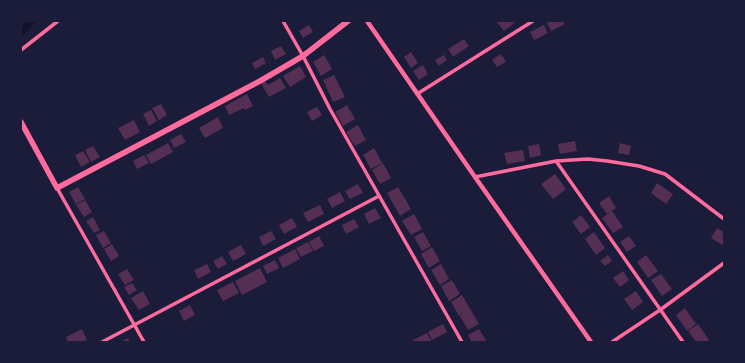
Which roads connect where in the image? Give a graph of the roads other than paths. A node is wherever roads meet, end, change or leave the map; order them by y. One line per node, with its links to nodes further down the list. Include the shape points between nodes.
1 (58, 21): 6 (street)
2 (282, 21): 7 (street)
3 (348, 21): 7 (main road)
4 (367, 21): 8 (street)
5 (533, 21): 8 (street)
6 (21, 50)
7 (303, 56): 12 (main road); 13 (street)
8 (417, 94): 11 (street)
9 (21, 122): 12 (main road)
10 (556, 160): 11 (street); 14 (street, via 607,161 639,166 665,174); 16 (street)
11 (475, 177): 21 (street)
12 (57, 188): 17 (street)
13 (379, 196): 17 (street); 18 (street)
14 (724, 219)
15 (724, 263): 16 (street)
16 (660, 310): 22 (street); 23 (street)
17 (135, 325): 19 (street); 20 (street)
18 (460, 341)
19 (102, 342)
20 (144, 342)
21 (591, 342)
22 (612, 342)
23 (683, 342)

